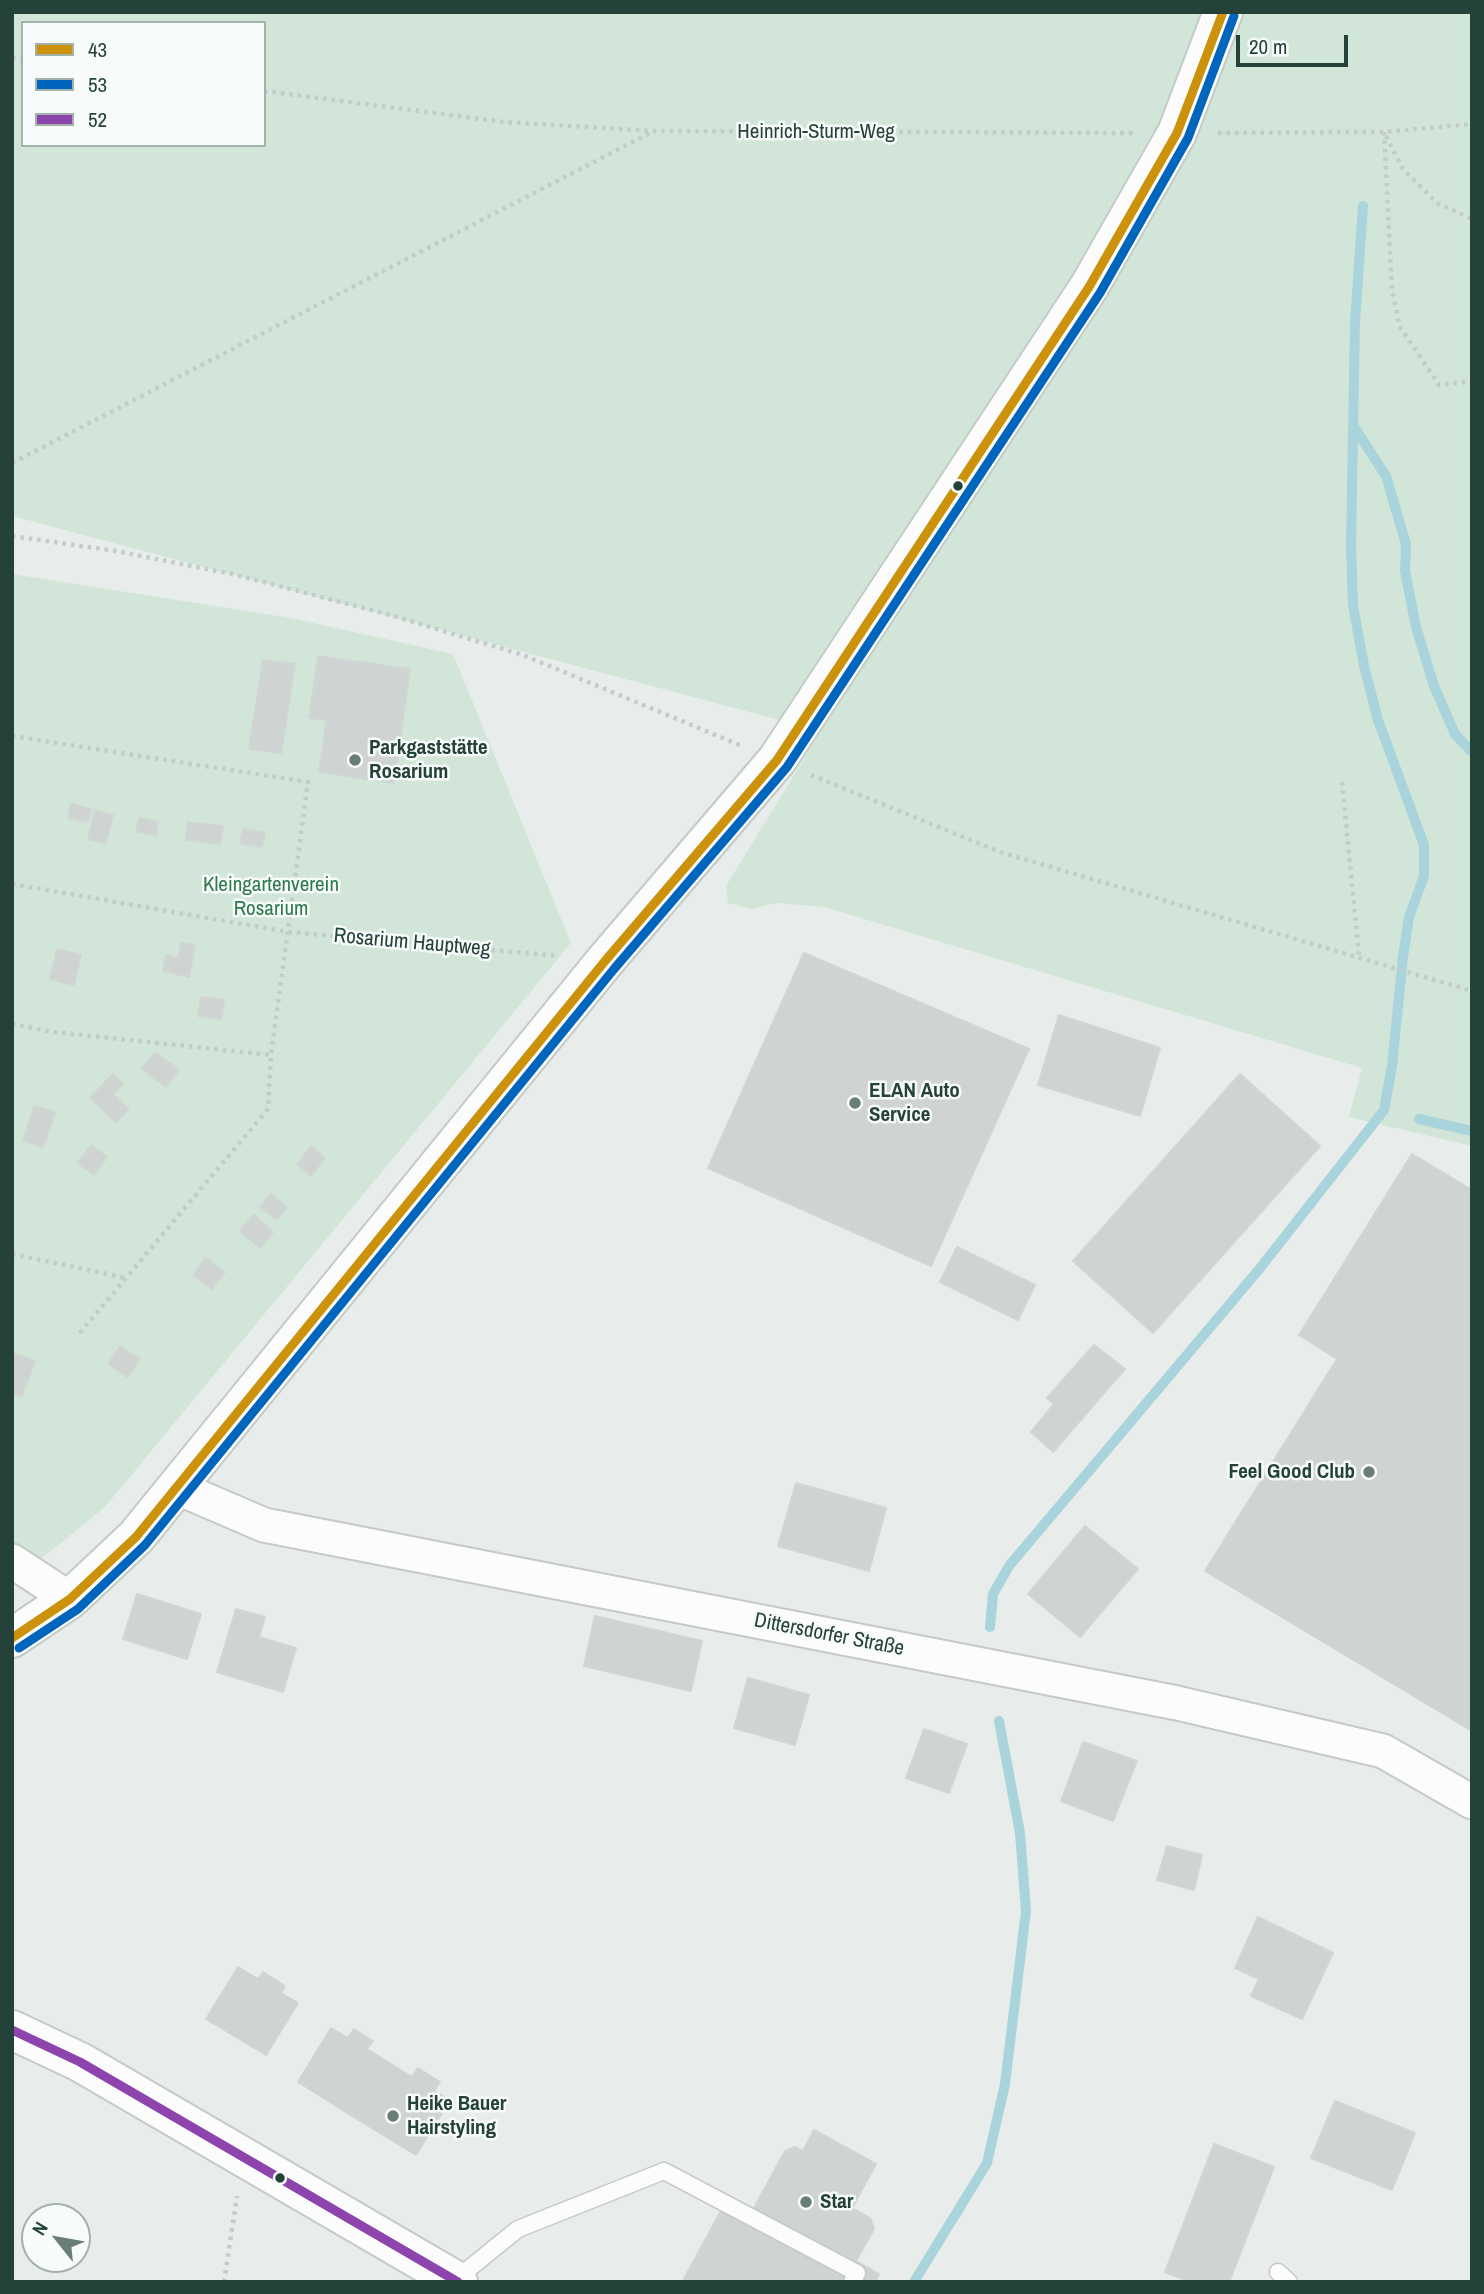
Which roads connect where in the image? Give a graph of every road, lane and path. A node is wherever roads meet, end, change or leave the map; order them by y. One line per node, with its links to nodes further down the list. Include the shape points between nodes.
1 (1223, 12): 6 (main road)
2 (266, 91): 4 (path, Heinrich-Sturm-Weg, via 503,122)
3 (1472, 124): 5 (path, Heinrich-Sturm-Weg)
4 (654, 131): 6 (path, Heinrich-Sturm-Weg); 9 (path)
5 (1384, 132): 6 (path, Heinrich-Sturm-Weg); 7 (path, via 1403,169 1437,203); 8 (path, via 1392,290 1400,327 1439,385)
6 (1177, 133): 12 (main road, via 1088,287)
7 (1472, 219)
8 (1472, 381)
9 (12, 463)
10 (12, 536): 12 (path, via 232,574 387,614 523,655)
11 (12, 736): 15 (path, via 308,782)
12 (777, 760): 16 (path, via 1000,852); 17 (main road)
13 (1342, 782): 16 (path)
14 (12, 884): 15 (path, Rosarium Hauptweg)
15 (288, 932): 17 (path, Rosarium Hauptweg); 20 (path)
16 (1359, 955): 18 (path)
17 (605, 961): 24 (main road)
18 (1472, 990)
19 (12, 1024): 20 (path)
20 (271, 1055): 22 (path, via 268,1109)
21 (12, 1254): 22 (path)
22 (126, 1278): 23 (path)
23 (78, 1335)
24 (178, 1488): 26 (main road, via 136,1537); 28 (street, Dittersdorfer Straße, via 264,1525 1177,1703 1383,1751)
25 (12, 1561): 26 (street)
26 (70, 1599): 27 (main road)
27 (12, 1638)
28 (1472, 1801)
29 (12, 2030): 30 (main road, via 80,2062)
30 (243, 2157): 31 (main road); 32 (path)
31 (456, 2281): 33 (lane, via 518,2229 664,2171 857,2273)
32 (224, 2282)
33 (852, 2282)

